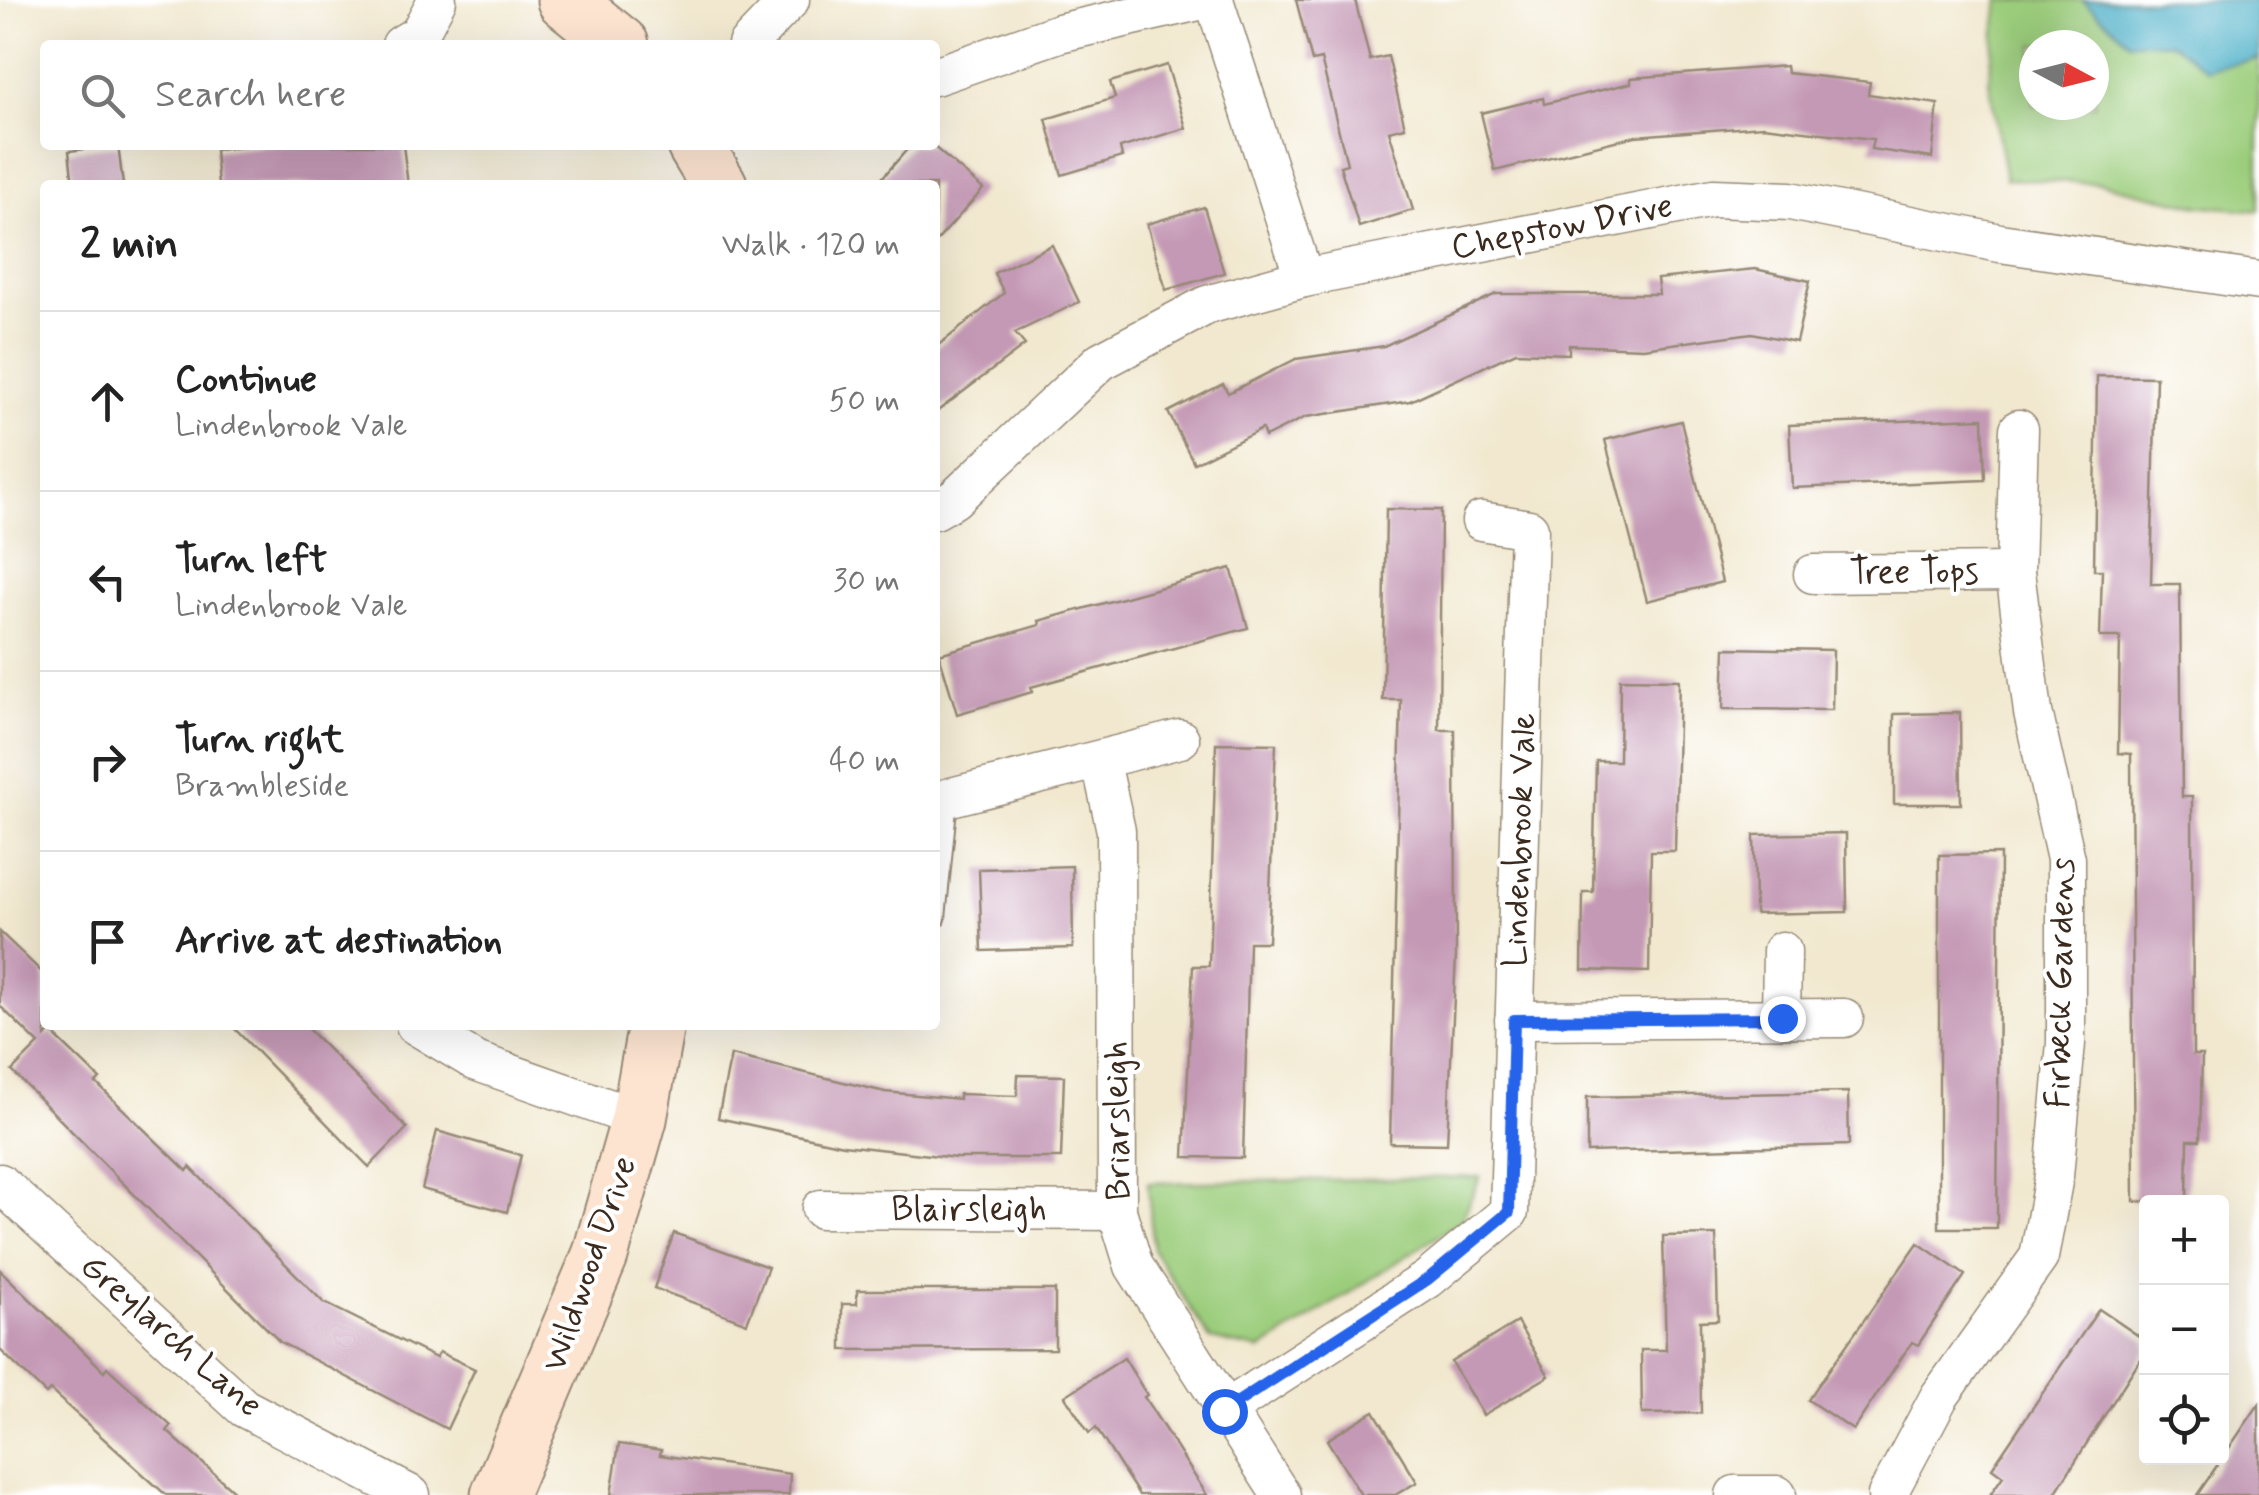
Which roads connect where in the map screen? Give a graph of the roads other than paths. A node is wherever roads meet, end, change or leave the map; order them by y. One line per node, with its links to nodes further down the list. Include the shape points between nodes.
1 (438, 0): 6 (street)
2 (565, 0): 7 (street)
3 (790, 0): 8 (street)
4 (1202, 0): 9 (street, via 1059,33)
5 (1214, 0): 12 (street)
6 (409, 40)
7 (615, 40)
8 (751, 40)
9 (940, 74)
10 (698, 150): 11 (street)
11 (716, 180)
12 (1304, 278): 13 (street, Chepstow Drive, via 1713,198 1790,201 2000,243); 15 (street, Chepstow Drive, via 1206,304 1101,361)
13 (2259, 281)
14 (2019, 430): 17 (street, Firbeck Gardens)
15 (940, 507)
16 (1481, 521): 26 (street, Lindenbrook Vale, via 1530,529)
17 (2015, 572): 18 (street, Tree Tops); 39 (street, Firbeck Gardens, via 2033,712 2066,858 2066,1043 2054,1176 2039,1257 1940,1397)
18 (1813, 574)
19 (1180, 739): 20 (street)
20 (1102, 762): 21 (street); 32 (street, Briarsleigh, via 1116,831)
21 (947, 798): 22 (lane)
22 (940, 868)
23 (1782, 951): 24 (street)
24 (1782, 1018): 25 (street); 26 (street)
25 (1844, 1018)
26 (1514, 1020): 33 (street, Lindenbrook Vale, via 1509,1212 1428,1279)
27 (423, 1030): 29 (street, via 475,1061)
28 (655, 1030): 29 (street, Wildwood Drive)
29 (639, 1119): 35 (street, Wildwood Drive, via 600,1256)
30 (0, 1183): 34 (street, Greylarch Lane, via 244,1408)
31 (821, 1209): 32 (street, Blairsleigh)
32 (1117, 1211): 33 (street, Briarsleigh, via 1134,1266)
33 (1224, 1411): 36 (street, Briarsleigh)
34 (411, 1495)
35 (500, 1495)
36 (1282, 1495)
37 (1735, 1495): 38 (street)
38 (1777, 1495)
39 (1887, 1495)

